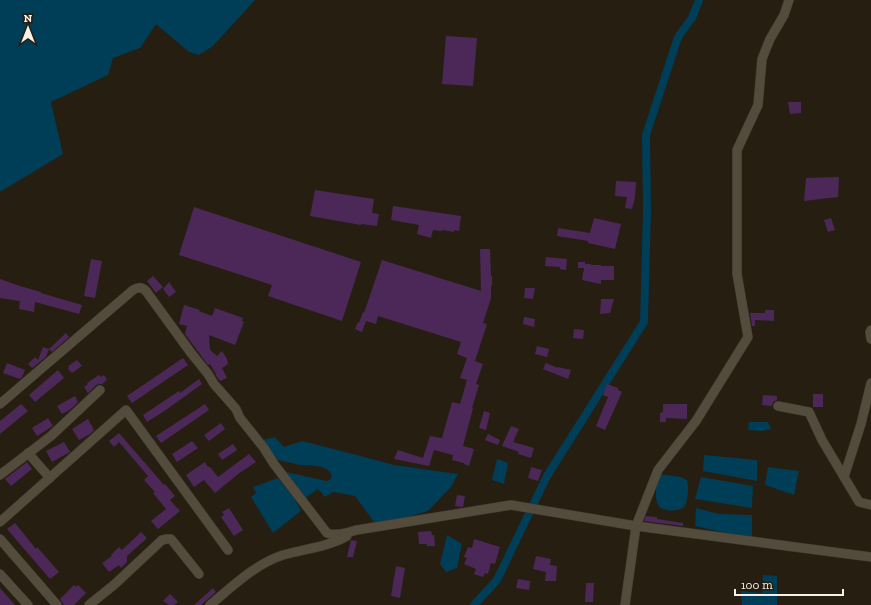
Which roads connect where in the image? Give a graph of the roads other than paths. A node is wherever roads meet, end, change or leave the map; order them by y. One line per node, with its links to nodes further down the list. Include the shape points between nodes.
1 (789, 0): 14 (street, via 762,59 758,105 737,150 737,274 748,337 696,421 658,470)
2 (871, 330): 3 (street)
3 (871, 340)
4 (871, 383): 10 (street)
5 (100, 390): 8 (street, via 51,436)
6 (0, 404): 15 (street, via 133,290 138,287 144,288 327,533 336,535)
7 (778, 406): 10 (street, via 809,412 822,440)
8 (28, 453): 9 (street); 11 (street)
9 (0, 475)
10 (844, 476): 12 (street, via 859,502)
11 (50, 478): 13 (street); 17 (street, via 126,410)
12 (871, 505)
13 (0, 522)
14 (636, 526): 15 (street, via 511,505); 18 (street); 25 (street)
15 (357, 530): 24 (street, via 333,542 265,563 243,577)
16 (0, 539): 22 (street)
17 (228, 550)
18 (871, 557)
19 (0, 574): 21 (street)
20 (199, 574): 23 (street, via 171,539 162,540)
21 (28, 605)
22 (57, 605)
23 (89, 605)
24 (210, 605)
25 (625, 605)

